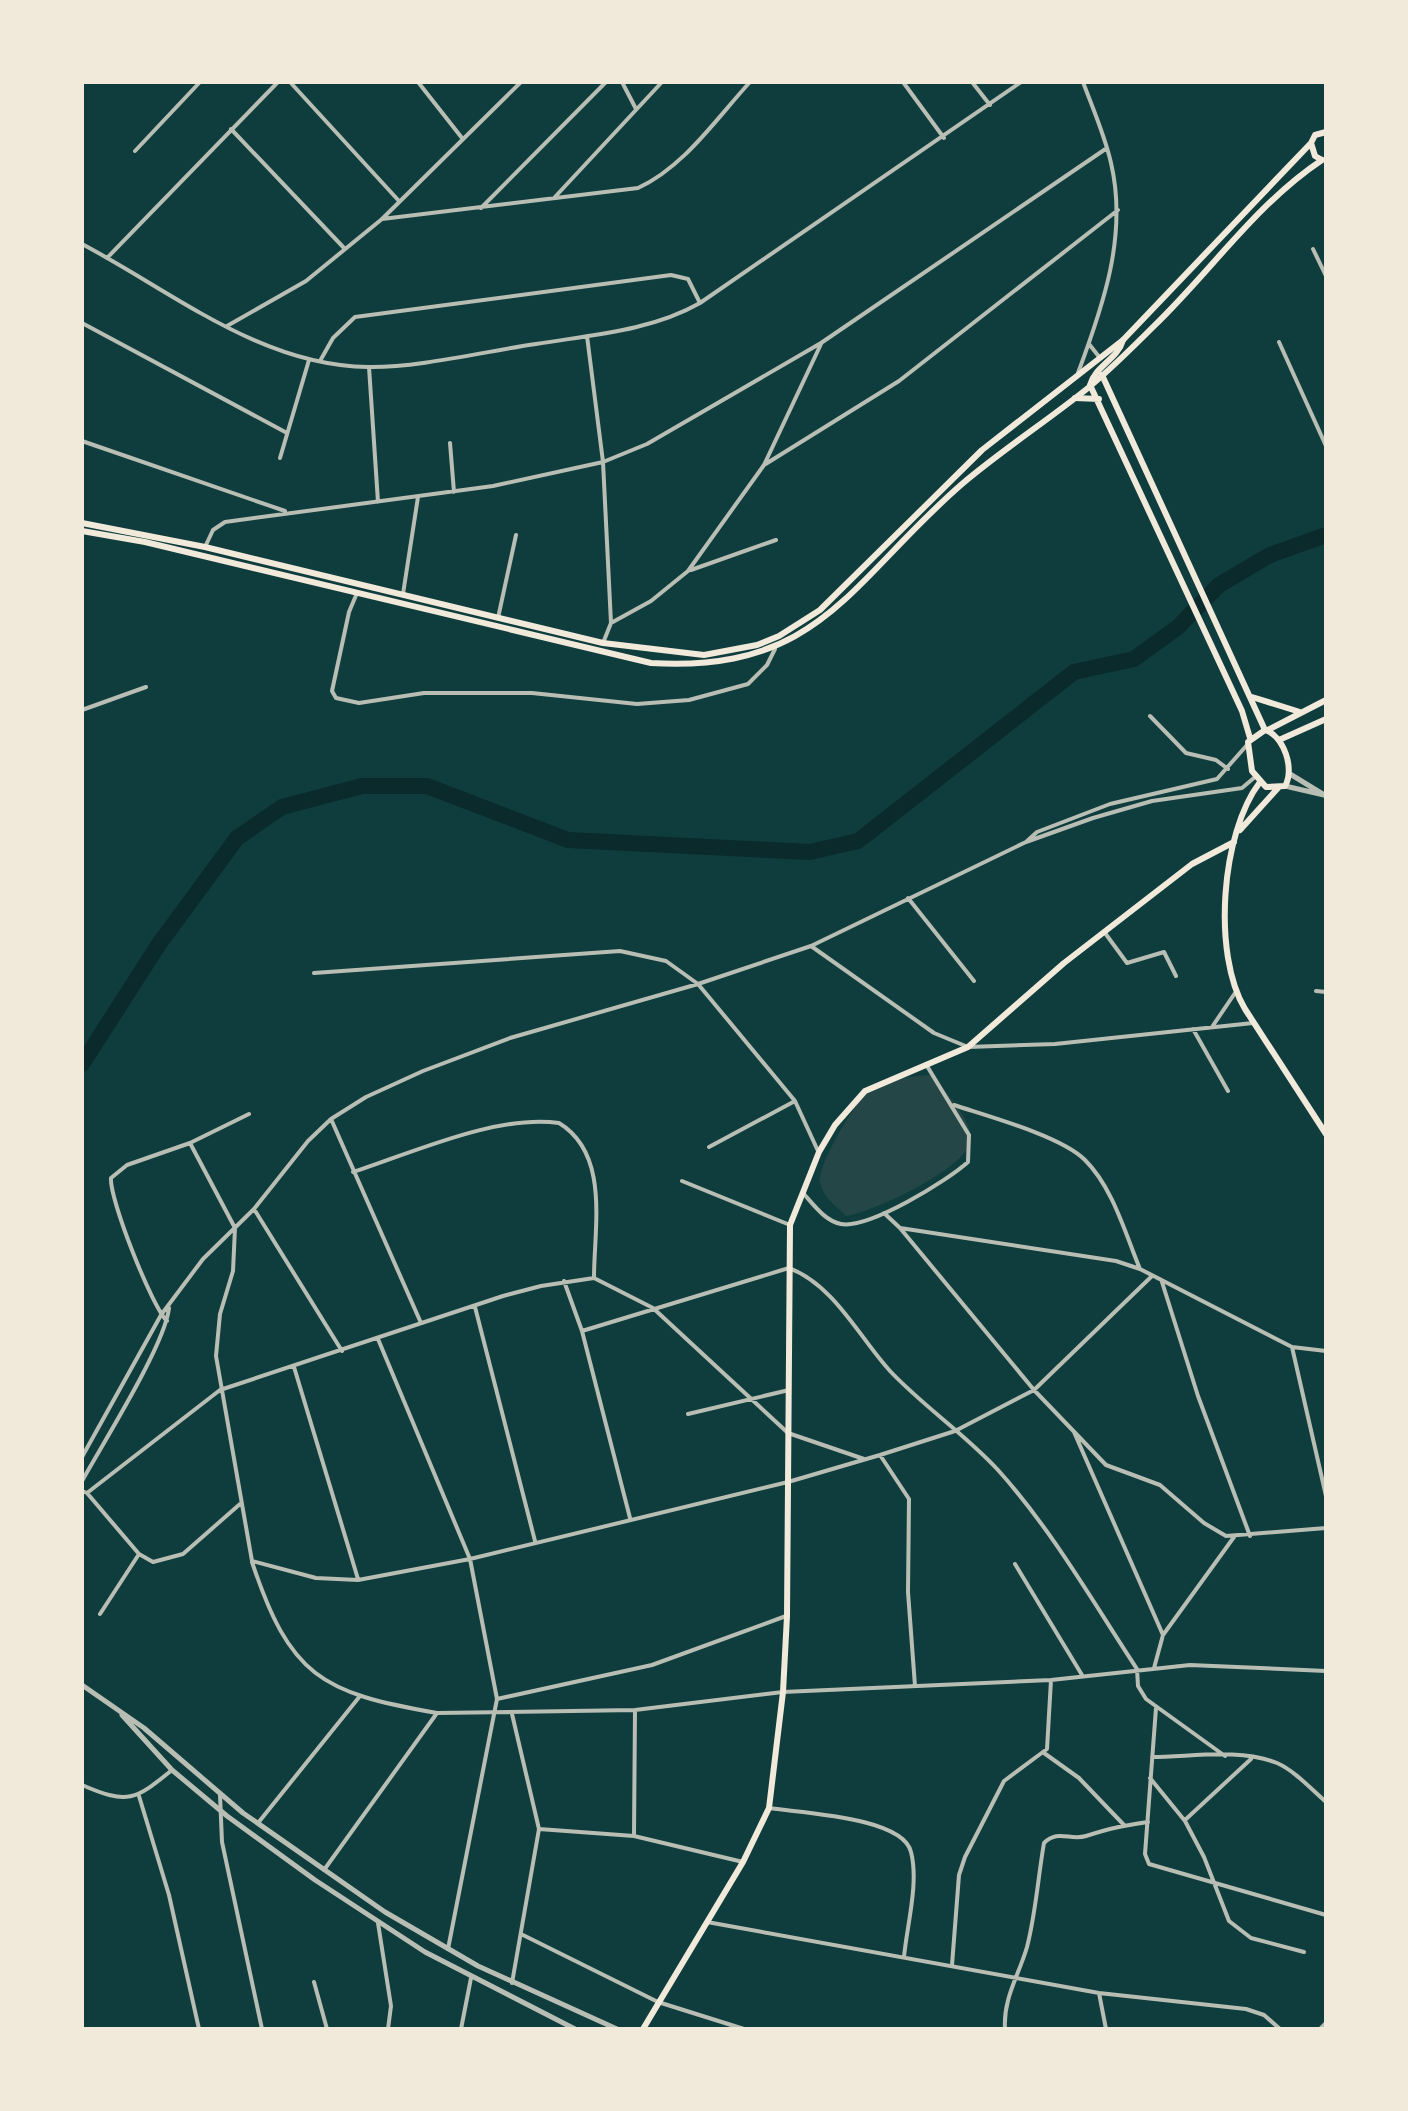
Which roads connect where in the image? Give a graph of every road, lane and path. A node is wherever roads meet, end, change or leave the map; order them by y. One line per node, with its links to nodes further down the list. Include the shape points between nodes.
1 (200, 82): 24 (street)
2 (278, 82): 18 (street)
3 (290, 82): 27 (street)
4 (418, 82): 20 (street)
5 (509, 82): 15 (street)
6 (521, 82): 15 (street)
7 (606, 82): 28 (street)
8 (622, 82): 17 (street)
9 (662, 82): 17 (street)
10 (750, 82): 26 (street, via 658,179 621,192)
11 (903, 82): 21 (street)
12 (972, 82): 16 (street)
13 (1021, 82): 16 (street)
14 (1083, 82): 23 (street)
15 (515, 88): 20 (street)
16 (990, 105): 21 (street)
17 (636, 109): 26 (street)
18 (231, 128): 32 (street); 34 (street)
19 (1325, 130): 22 (main road)
20 (462, 138): 27 (street)
21 (944, 138): 36 (street)
22 (1311, 143): 25 (main road, via 1315,156); 40 (main road)
23 (1107, 148): 29 (street); 42 (street)
24 (135, 151)
25 (1324, 160): 48 (main road, via 1289,183)
26 (552, 200): 28 (street)
27 (399, 201): 30 (street)
28 (480, 209): 30 (street)
29 (1118, 210): 43 (street, via 1110,273); 61 (street, via 899,381)
30 (382, 219): 32 (street)
31 (82, 244): 34 (street)
32 (345, 249): 38 (street, via 306,281)
33 (1313, 249): 35 (street)
34 (107, 258): 38 (street)
35 (1326, 276)
36 (700, 303): 39 (street, via 663,320); 46 (street, via 688,279 671,275 363,316 346,323)
37 (82, 323): 53 (street)
38 (227, 326): 45 (street)
39 (587, 336): 47 (street); 59 (street)
40 (1123, 340): 44 (main road); 50 (main road)
41 (1279, 342): 56 (street)
42 (821, 343): 59 (street, via 647,444); 61 (street)
43 (1089, 344): 44 (street); 49 (street)
44 (1101, 358): 49 (main road)
45 (309, 360): 46 (street); 53 (street)
46 (320, 361): 47 (street)
47 (369, 367): 64 (street)
48 (1102, 375): 50 (main road); 79 (main road)
49 (1077, 378): 57 (main road)
50 (1090, 385): 51 (main road); 52 (main road)
51 (1075, 398): 52 (main road); 60 (main road)
52 (1099, 399): 86 (main road, via 1242,711)
53 (287, 433): 58 (street)
54 (82, 441): 65 (street)
55 (450, 443): 62 (street)
56 (1326, 446)
57 (982, 450): 60 (main road); 76 (main road, via 833,598 779,636 704,655)
58 (280, 458)
59 (603, 462): 62 (street); 75 (street)
60 (990, 462): 77 (main road, via 825,618)
61 (764, 465): 71 (street)
62 (454, 492): 63 (street)
63 (418, 497): 64 (street); 73 (street)
64 (378, 502): 65 (street)
65 (287, 512): 70 (street, via 218,525)
66 (82, 523): 70 (main road)
67 (82, 531): 72 (main road)
68 (516, 535): 74 (street)
69 (776, 540): 71 (street)
70 (205, 547): 73 (main road)
71 (688, 571): 75 (street, via 651,601)
72 (357, 593): 77 (main road, via 651,663 717,663); 77 (street, via 332,691 336,698 359,703 424,693 532,693 637,704 689,700 748,684)
73 (402, 596): 74 (main road)
74 (498, 618): 76 (main road)
75 (611, 623): 76 (street)
76 (603, 643)
77 (775, 649)
78 (146, 687): 81 (street)
79 (1252, 697): 82 (main road); 85 (main road)
80 (1326, 700): 82 (main road)
81 (82, 710)
82 (1300, 712): 85 (main road)
83 (1150, 716): 88 (street, via 1186,753 1216,760)
84 (1326, 719): 87 (main road)
85 (1266, 730): 86 (main road); 87 (main road)
86 (1249, 740): 88 (street); 90 (main road, via 1248,757)
87 (1279, 740): 89 (main road)
88 (1228, 769): 96 (street, via 1206,783 1092,810 1037,832)
89 (1290, 774): 91 (main road); 92 (street)
90 (1258, 780): 91 (main road); 95 (main road); 96 (street, via 1242,788 1131,806)
91 (1282, 787): 92 (street); 95 (main road)
92 (1325, 796)
93 (82, 798): 94 (street)
94 (82, 812)
95 (1238, 833): 97 (main road)
96 (1026, 842): 98 (street)
97 (1234, 842): 99 (main road, via 1192,864); 107 (main road, via 1226,909)
98 (908, 898): 100 (street); 103 (street)
99 (1105, 933): 102 (street, via 1127,963 1164,952); 111 (main road)
100 (811, 946): 104 (street); 111 (street, via 934,1033)
101 (314, 973): 104 (street, via 620,951 666,961)
102 (1176, 976)
103 (974, 981)
104 (698, 984): 114 (street); 117 (street, via 510,1038 423,1071)
105 (1316, 991): 106 (street)
106 (1326, 992)
107 (1235, 993): 108 (main road); 109 (street)
108 (1254, 1023): 109 (street); 118 (main road)
109 (1212, 1027): 110 (street)
110 (1193, 1029): 111 (street); 113 (street)
111 (968, 1047): 112 (main road)
112 (927, 1066): 115 (street); 121 (main road, via 865,1091)
113 (1228, 1091)
114 (795, 1101): 120 (street); 121 (street)
115 (953, 1104): 126 (street, via 972,1140 968,1162); 131 (street, via 1082,1156 1102,1181)
116 (249, 1114): 119 (street)
117 (331, 1119): 122 (street); 125 (street)
118 (1326, 1134)
119 (190, 1143): 128 (street); 139 (street, via 127,1165 111,1178 113,1196)
120 (709, 1147)
121 (819, 1152): 124 (main road)
122 (353, 1172): 133 (street, via 467,1135 516,1124 559,1123 582,1142 592,1165); 141 (street)
123 (682, 1181): 127 (street)
124 (801, 1191): 126 (street, via 838,1223 854,1224); 127 (main road)
125 (254, 1209): 128 (street); 145 (street)
126 (884, 1213): 129 (street)
127 (790, 1225): 130 (main road)
128 (235, 1228): 137 (street, via 189,1275); 148 (street, via 233,1271 216,1335)
129 (900, 1228): 131 (street); 150 (street)
130 (789, 1268): 138 (street); 149 (main road); 154 (street, via 815,1282 890,1371)
131 (1140, 1269): 132 (street)
132 (1152, 1276): 135 (street); 150 (street)
133 (594, 1278): 134 (street); 138 (street)
134 (564, 1281): 136 (street); 142 (street)
135 (1162, 1282): 144 (street); 166 (street)
136 (475, 1307): 141 (street); 168 (street)
137 (169, 1308): 139 (street); 140 (street)
138 (653, 1308): 142 (street); 151 (street)
139 (161, 1315): 140 (street); 157 (street)
140 (167, 1321): 159 (street)
141 (421, 1323): 143 (street)
142 (582, 1331): 164 (street)
143 (378, 1339): 145 (street); 170 (street)
144 (1292, 1347): 146 (street); 162 (street)
145 (342, 1351): 147 (street)
146 (1326, 1351)
147 (294, 1367): 148 (street); 173 (street)
148 (220, 1390): 161 (street); 163 (street)
149 (789, 1390): 151 (street); 155 (main road)
150 (1034, 1390): 153 (street); 154 (street)
151 (749, 1399): 152 (street); 155 (street)
152 (688, 1414)
153 (1073, 1428): 167 (street, via 1106,1465 1160,1485 1204,1523); 176 (street)
154 (955, 1431): 156 (street); 178 (street, via 983,1453 1037,1517)
155 (788, 1433): 158 (street); 160 (main road)
156 (880, 1455): 158 (street); 183 (street, via 909,1499)
157 (82, 1457)
158 (864, 1459): 160 (street)
159 (82, 1481)
160 (788, 1482): 164 (street); 175 (main road)
161 (84, 1492): 169 (street)
162 (1326, 1496)
163 (240, 1504): 169 (street, via 183,1554 157,1562); 171 (street)
164 (630, 1518): 168 (street)
165 (1326, 1528): 166 (street)
166 (1250, 1536): 167 (street)
167 (1234, 1537): 176 (street)
168 (535, 1541): 170 (street)
169 (139, 1554): 174 (street)
170 (470, 1559): 173 (street); 186 (street)
171 (252, 1561): 173 (street, via 316,1578); 185 (street, via 275,1624 298,1659 327,1681)
172 (1015, 1564): 180 (street)
173 (358, 1580)
174 (100, 1614)
175 (787, 1616): 184 (main road); 186 (street, via 652,1665)
176 (1163, 1635): 177 (street)
177 (1154, 1668): 178 (street); 179 (street)
178 (1137, 1669): 180 (street); 188 (street, via 1138,1686)
179 (1326, 1671)
180 (1082, 1676): 181 (street)
181 (1051, 1680): 183 (street); 193 (street)
182 (82, 1685): 187 (street)
183 (915, 1686): 184 (street)
184 (783, 1692): 189 (street); 203 (main road)
185 (360, 1696): 190 (street); 207 (street)
186 (497, 1699): 192 (street)
187 (116, 1708): 197 (street); 200 (street)
188 (1156, 1708): 194 (street); 195 (street)
189 (635, 1710): 191 (street); 210 (street)
190 (437, 1713): 192 (street); 212 (street)
191 (512, 1713): 192 (street); 209 (street)
192 (495, 1714): 218 (street)
193 (1044, 1753): 208 (street, via 1079,1778); 221 (street, via 1004,1781 965,1857)
194 (1225, 1756): 195 (street); 196 (street)
195 (1152, 1757): 198 (street)
196 (1251, 1759): 202 (street, via 1287,1769); 205 (street)
197 (172, 1770): 201 (street); 204 (street)
198 (1150, 1778): 205 (street); 206 (street)
199 (82, 1785): 201 (street, via 117,1798)
200 (220, 1795): 204 (street); 207 (street)
201 (139, 1796): 229 (street, via 169,1895)
202 (1326, 1802)
203 (769, 1808): 211 (main road); 220 (street, via 872,1823 903,1837 913,1867)
204 (218, 1809): 216 (street); 230 (street)
205 (1185, 1821): 213 (street)
206 (1149, 1822): 208 (street); 213 (street, via 1149,1864)
207 (258, 1823): 212 (street)
208 (1124, 1825): 222 (street, via 1084,1837 1057,1834 1044,1843)
209 (539, 1829): 210 (street); 217 (street)
210 (634, 1836): 211 (street)
211 (743, 1862): 215 (main road)
212 (324, 1870): 218 (street)
213 (1213, 1882): 214 (street); 219 (street, via 1221,1906 1241,1932)
214 (1326, 1915)
215 (707, 1922): 220 (street); 227 (main road)
216 (378, 1923): 223 (street); 232 (street, via 391,2006)
217 (523, 1935): 225 (street); 227 (street)
218 (448, 1949): 225 (street)
219 (1304, 1952)
220 (904, 1957): 221 (street)
221 (952, 1965): 222 (street)
222 (1018, 1977): 226 (street); 238 (street, via 1006,2004)
223 (471, 1978): 233 (street); 234 (street)
224 (314, 1982): 231 (street)
225 (512, 1983): 235 (street)
226 (1099, 1993): 239 (street); 240 (street, via 1246,2009)
227 (658, 2002): 236 (main road); 237 (street)
228 (1326, 2023): 241 (street)
229 (199, 2029)
230 (262, 2029)
231 (327, 2029)
232 (388, 2029)
233 (461, 2029)
234 (575, 2029)
235 (617, 2029)
236 (643, 2029)
237 (744, 2029)
238 (1005, 2029)
239 (1106, 2029)
240 (1280, 2029)
241 (1320, 2029)

